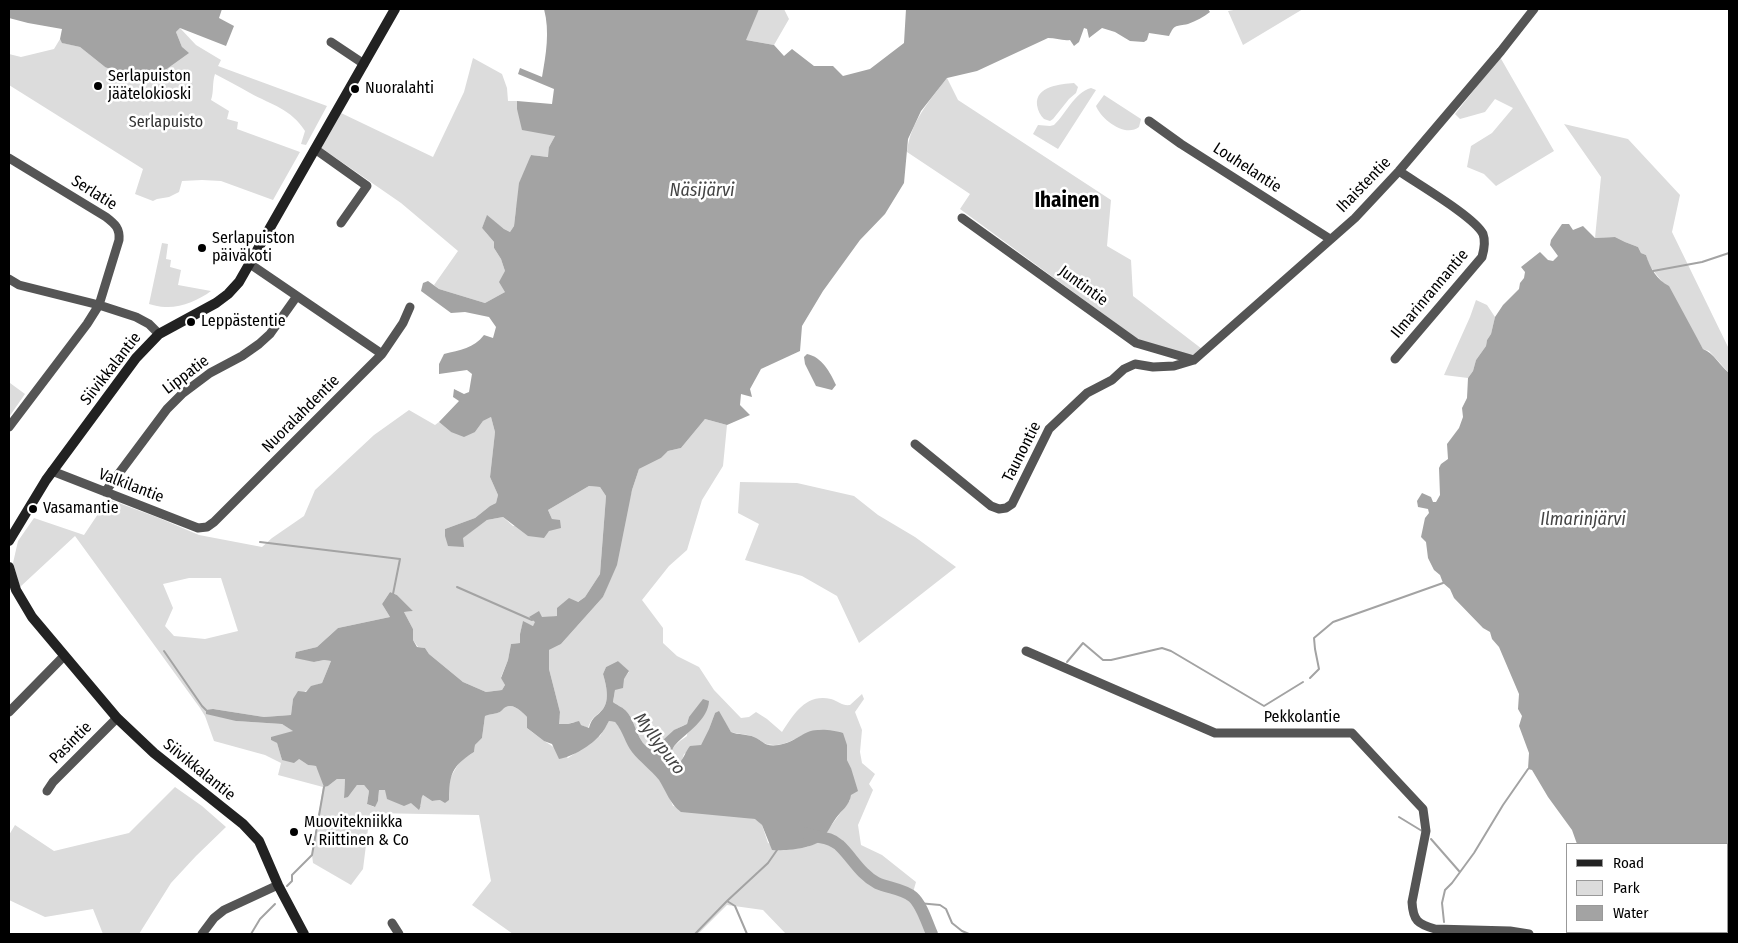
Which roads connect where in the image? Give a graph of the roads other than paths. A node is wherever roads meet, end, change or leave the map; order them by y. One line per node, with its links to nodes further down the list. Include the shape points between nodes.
1 (395, 9): 4 (main road, Siivikkalantie)
2 (1534, 9): 8 (street, Ihaistentie)
3 (331, 42): 4 (street)
4 (364, 64): 6 (main road, Siivikkalantie)
5 (1149, 120): 11 (street, Louhelantie, via 1180,144)
6 (315, 149): 10 (street, via 367,186); 12 (main road, Siivikkalantie)
7 (9, 158): 15 (street, Serlatie, via 118,227 120,240)
8 (1398, 171): 11 (street, Ihaistentie, via 1355,218); 19 (street, Ilmarinrannantie, via 1472,221 1482,233 1485,247 1482,257)
9 (962, 218): 20 (street, Juntintie, via 1136,343)
10 (341, 223)
11 (1330, 239): 20 (street, Ihaistentie)
12 (250, 264): 14 (street); 17 (main road, Siivikkalantie, via 239,282 222,299)
13 (9, 279): 15 (street, via 19,285)
14 (297, 296): 18 (street); 24 (street, Lippatie, via 259,344 210,373 167,409)
15 (99, 305): 17 (street, via 143,320); 21 (street, Serlatie)
16 (410, 307): 18 (street, Nuoralahdentie)
17 (159, 334): 23 (main road, Siivikkalantie, via 133,361)
18 (382, 354): 25 (street, Nuoralahdentie, via 214,522)
19 (1395, 359)
20 (1194, 360): 22 (street, Taunontie, via 1174,366 1135,364 1087,393 1049,429 1012,504 1006,508 991,506)
21 (9, 427)
22 (915, 444)
23 (52, 471): 24 (street, Valkilantie); 26 (main road, Siivikkalantie)
24 (105, 492): 25 (street, Valkilantie)
25 (198, 528)
26 (9, 541)
27 (9, 567): 29 (main road, Siivikkalantie, via 22,602)
28 (1026, 651): 38 (street, Pekkolantie, via 1215,733 1352,733 1422,809 1426,831 1412,902 1417,921 1435,929)
29 (64, 656): 30 (street); 31 (main road, Siivikkalantie)
30 (9, 712)
31 (117, 718): 32 (street, Pasintie); 33 (main road, Siivikkalantie, via 154,753 255,836)
32 (47, 790)
33 (278, 885): 35 (street, via 224,910); 36 (main road, Siivikkalantie)
34 (392, 923): 37 (street)
35 (202, 934)
36 (304, 934)
37 (399, 934)
38 (1529, 934)

